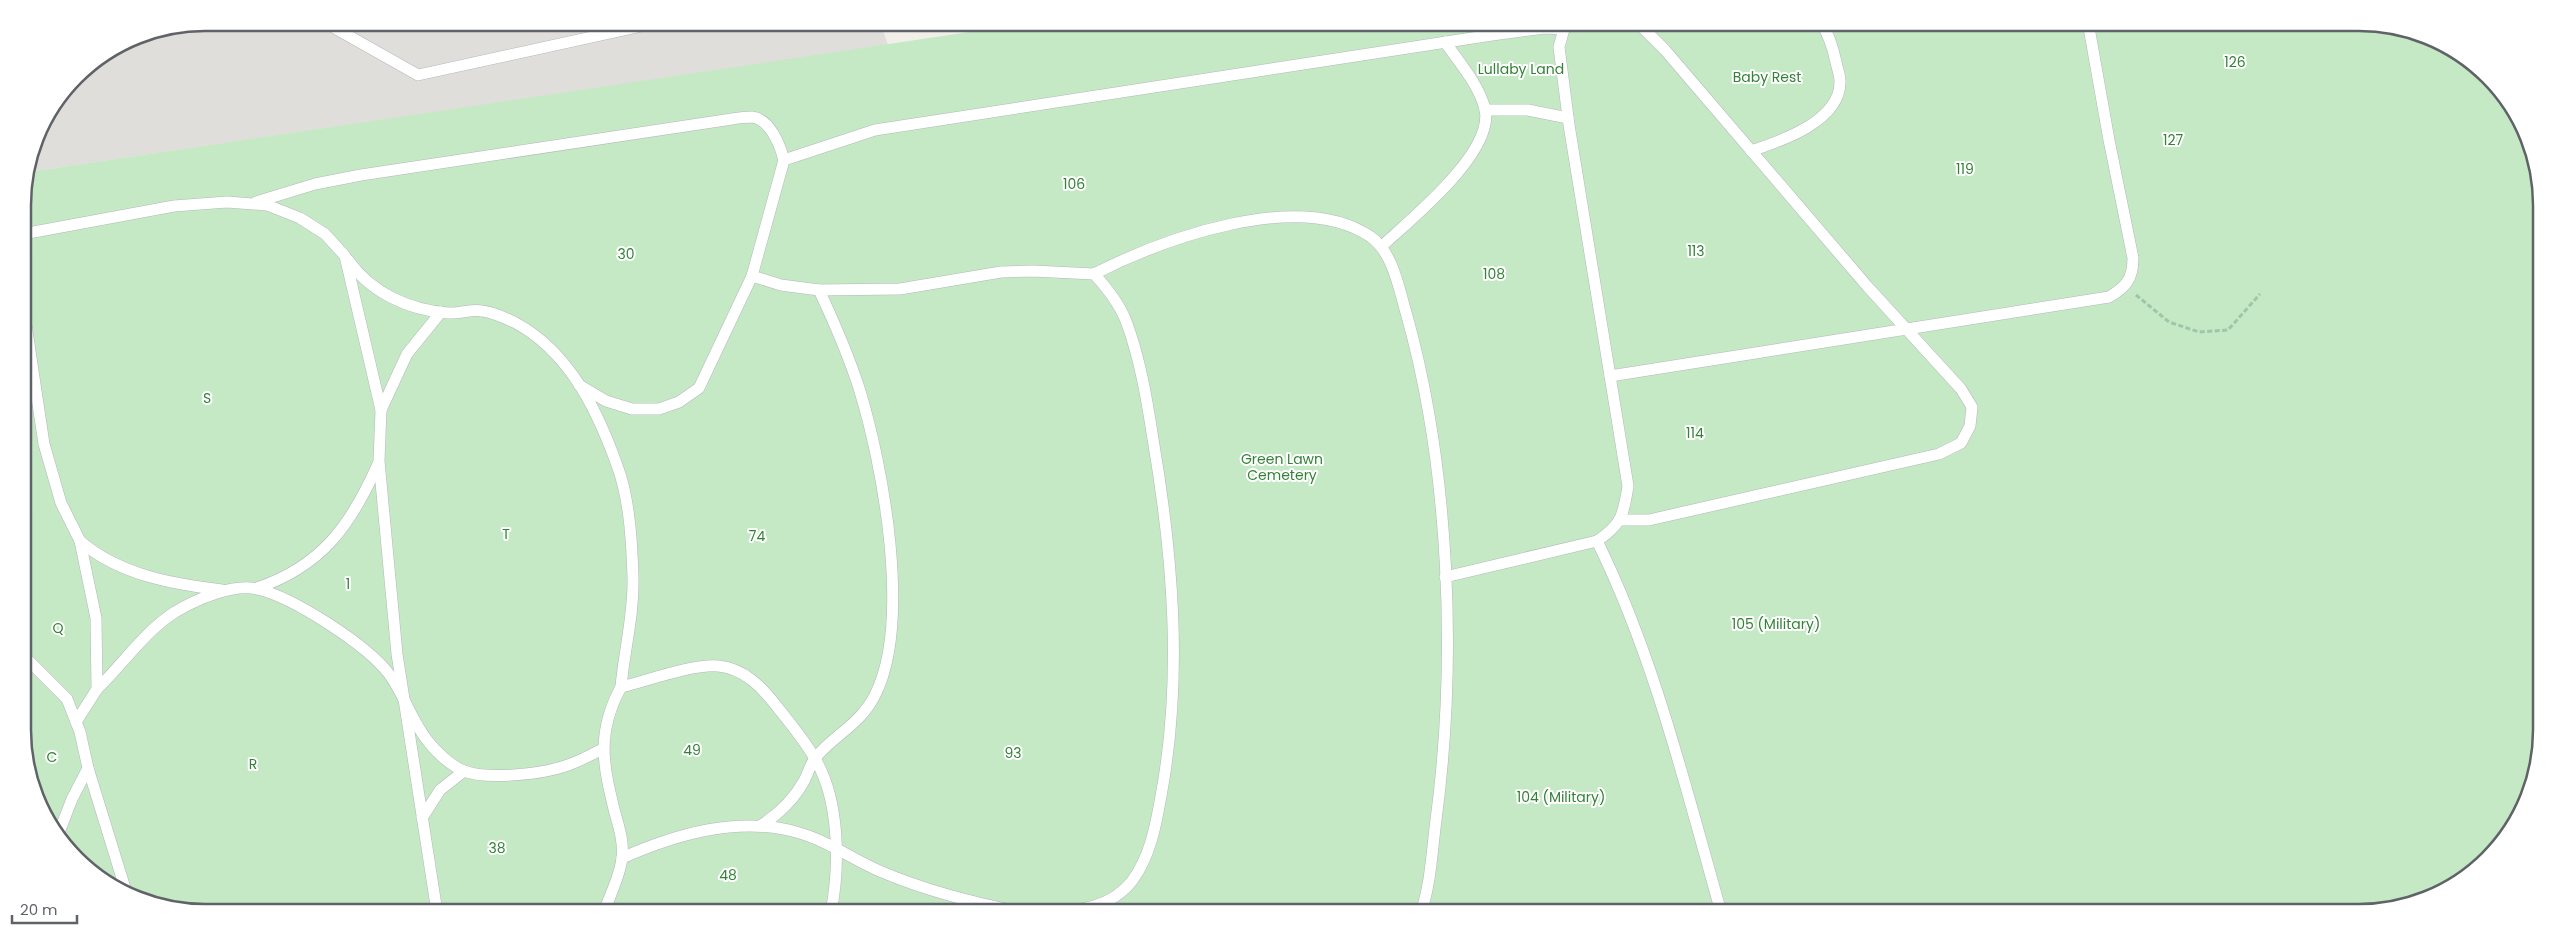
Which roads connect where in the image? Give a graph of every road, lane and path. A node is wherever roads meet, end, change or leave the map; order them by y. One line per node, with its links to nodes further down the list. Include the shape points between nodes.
1 (1522, 31): 8 (lane)
2 (1563, 31): 10 (lane, via 1559,47)
3 (1646, 31): 11 (lane)
4 (1827, 31): 11 (lane, via 1840,82 1835,102 1816,122 1777,143)
5 (2090, 31): 19 (lane, via 2133,258 2133,273)
6 (342, 32): 7 (lane, via 418,75)
7 (615, 32)
8 (1445, 42): 9 (lane, via 1478,92); 12 (lane, via 875,130)
9 (1485, 110): 10 (lane, via 1528,110); 15 (lane, via 1484,126 1468,162)
10 (1568, 118): 25 (lane)
11 (1751, 151): 23 (lane)
12 (784, 160): 13 (lane, via 779,143 767,126 754,117 361,175 315,184); 18 (lane)
13 (251, 204): 14 (lane, via 227,202 174,206); 16 (lane, via 267,205 300,218 325,234)
14 (32, 232)
15 (1382, 246): 17 (lane, via 1369,236 1338,222 1305,216 1274,216 1151,248); 32 (lane, via 1398,287 1424,389 1436,466)
16 (345, 256): 22 (lane, via 359,276 379,292 401,302); 27 (lane)
17 (1094, 274): 20 (lane, via 1034,270 1001,272 900,289); 56 (lane, via 1114,297 1137,358 1162,490 1173,630 1169,755 1158,811 1145,857 1132,882)
18 (752, 276): 20 (lane, via 782,285); 26 (lane, via 699,388 679,402 659,409 632,408 606,401)
19 (2125, 287): 21 (path, via 2169,322 2199,332 2228,330); 23 (lane, via 2108,297)
20 (818, 290): 41 (lane, via 845,348 859,389 883,494 893,596 885,668 875,695 862,717)
21 (2260, 294)
22 (441, 312): 26 (lane, via 482,311 506,318 535,333 553,349); 27 (lane, via 407,354)
23 (1906, 330): 25 (lane); 29 (lane, via 1960,389 1972,407 1970,426 1961,442 1939,454 1659,518)
24 (32, 362): 30 (lane, via 44,444 61,503)
25 (1610, 376): 29 (lane, via 1628,486 1624,511)
26 (579, 385): 36 (lane, via 592,407 620,475 630,526 634,580)
27 (382, 410): 28 (lane)
28 (379, 461): 33 (lane, via 364,497 329,544 310,562 284,579); 38 (lane, via 396,654)
29 (1619, 520): 31 (lane, via 1614,529)
30 (80, 541): 34 (lane, via 95,554 152,578 187,586); 37 (lane, via 96,618)
31 (1596, 541): 32 (lane); 51 (lane, via 1620,588 1640,640)
32 (1445, 577): 50 (lane, via 1443,771)
33 (257, 588): 34 (lane); 38 (lane, via 330,623 389,674)
34 (229, 590): 37 (lane, via 174,613)
35 (31, 663): 39 (lane, via 67,699)
36 (622, 687): 40 (lane, via 610,707); 41 (lane, via 717,666 741,672 775,703)
37 (97, 689): 39 (lane)
38 (404, 703): 43 (lane, via 427,740 443,757); 44 (lane)
39 (76, 722): 42 (lane)
40 (603, 749): 43 (lane, via 566,766 534,775); 48 (lane, via 605,775 621,835)
41 (815, 758): 46 (lane, via 791,801); 47 (lane, via 828,794)
42 (88, 768): 45 (lane); 49 (lane)
43 (464, 771): 44 (lane, via 440,790)
44 (422, 818): 52 (lane)
45 (61, 826)
46 (760, 826): 47 (lane, via 796,832); 48 (lane, via 730,826 663,840)
47 (837, 850): 54 (lane); 55 (lane, via 882,872)
48 (622, 858): 53 (lane)
49 (122, 882)
50 (1426, 903)
51 (1717, 903)
52 (436, 904)
53 (607, 904)
54 (833, 904)
55 (978, 904)
56 (1114, 904)

